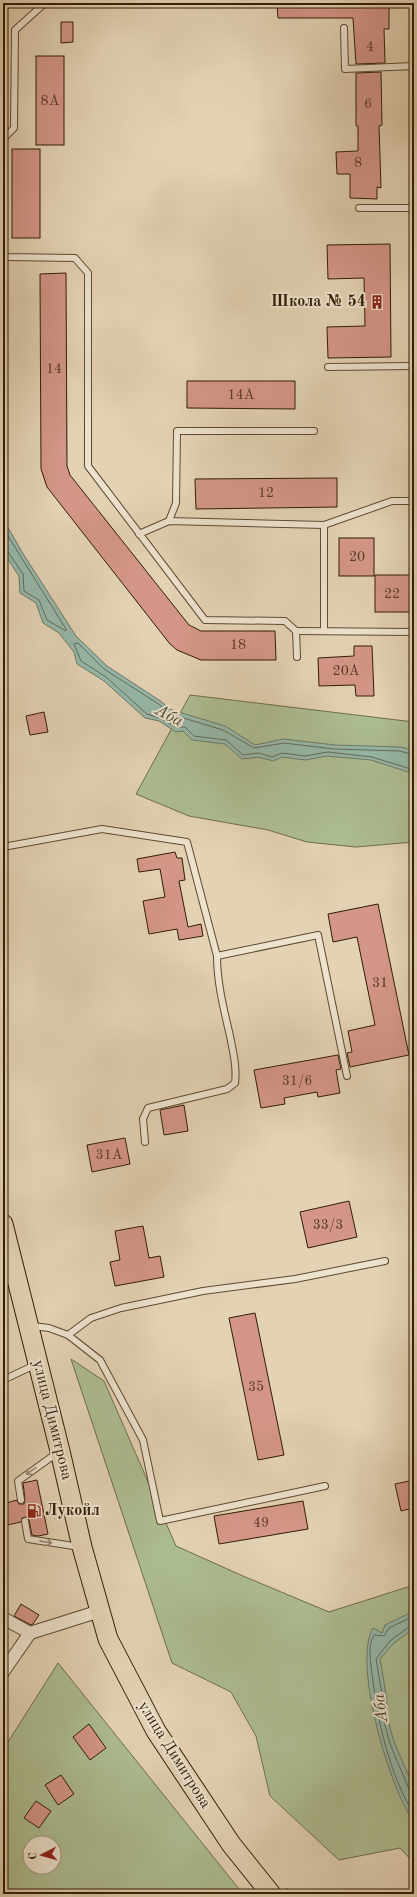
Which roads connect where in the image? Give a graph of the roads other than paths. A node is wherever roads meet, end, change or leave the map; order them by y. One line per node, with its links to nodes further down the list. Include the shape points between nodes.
1 (45, 3): 4 (lane, via 15,30 14,128)
2 (344, 28): 3 (lane, via 345,69)
3 (414, 66)
4 (3, 138)
5 (359, 208): 6 (lane)
6 (414, 208)
7 (3, 254): 14 (lane, via 6,257 75,258 88,273 88,466)
8 (414, 366): 9 (lane)
9 (328, 367)
10 (314, 431): 12 (lane, via 177,431 176,503)
11 (414, 502): 13 (lane, via 392,502)
12 (169, 521): 13 (lane); 14 (lane)
13 (324, 525): 16 (lane)
14 (139, 534): 15 (lane, via 205,620 285,622)
15 (296, 631): 16 (lane); 18 (lane)
16 (324, 631): 17 (lane)
17 (414, 632)
18 (297, 657)
19 (3, 847): 20 (lane, via 102,829 187,842)
20 (217, 956): 21 (lane, via 318,935); 22 (lane, via 217,976 234,1058 235,1083 227,1089 148,1108 143,1119)
21 (347, 1076)
22 (145, 1142)
23 (3, 1225): 25 (main road, улица Димитрова)
24 (385, 1261): 26 (lane, via 294,1279 203,1291 121,1308 91,1318)
25 (29, 1326): 26 (lane, via 49,1328); 27 (main road, улица Димитрова)
26 (68, 1335): 30 (lane, via 100,1360 143,1440 160,1521)
27 (38, 1364): 28 (lane); 29 (main road, улица Димитрова)
28 (3, 1380)
29 (60, 1451): 31 (lane, one-way to 31, via 18,1481); 33 (main road, улица Димитрова)
30 (325, 1486)
31 (21, 1500)
32 (25, 1521): 33 (lane, one-way to 33, via 28,1539)
33 (82, 1547): 34 (main road, улица Димитрова)
34 (100, 1611): 36 (street); 38 (main road, улица Димитрова, via 108,1639 156,1732 232,1844)
35 (3, 1618): 36 (street)
36 (30, 1633): 37 (street)
37 (3, 1672)
38 (271, 1894)

